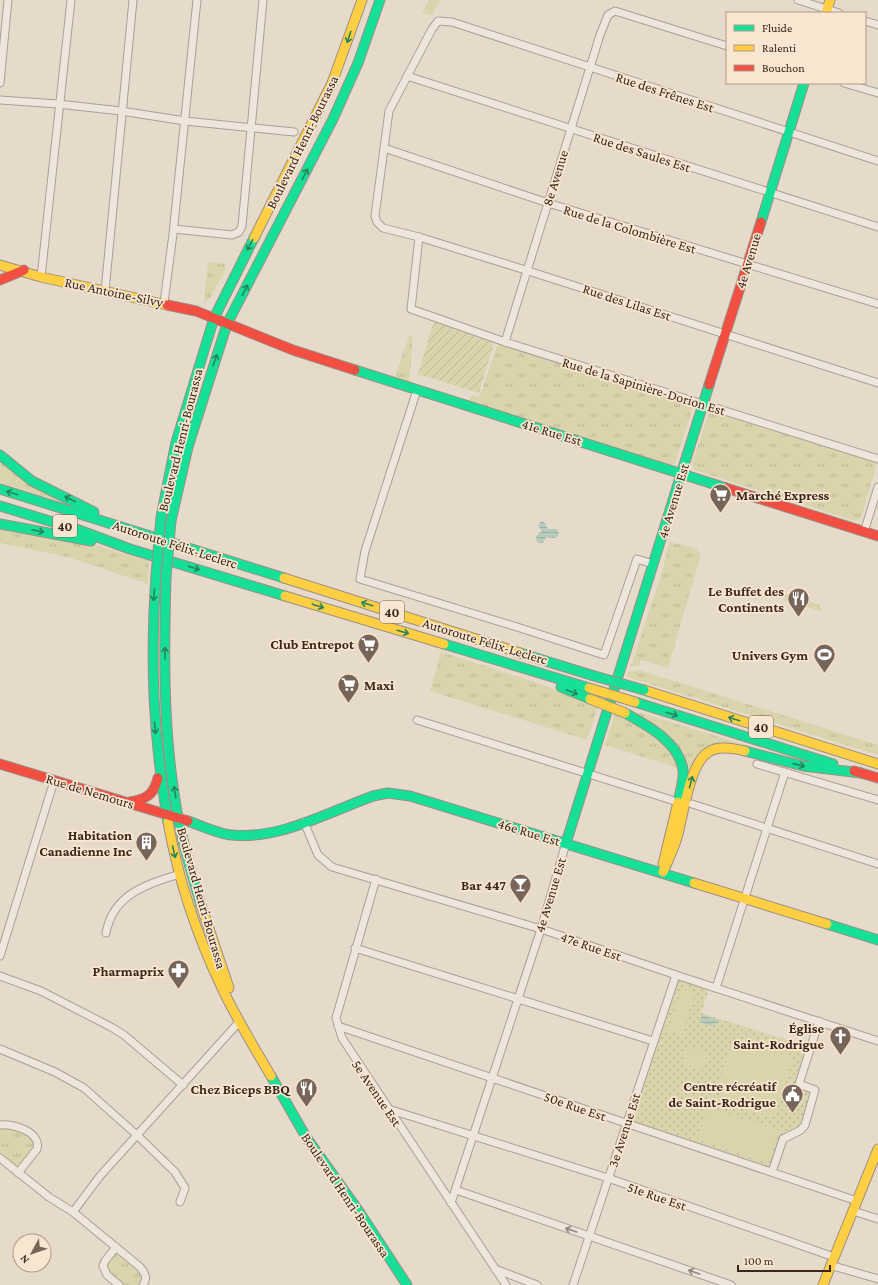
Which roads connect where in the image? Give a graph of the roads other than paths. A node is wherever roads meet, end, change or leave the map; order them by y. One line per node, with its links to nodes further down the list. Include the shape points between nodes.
1 (8, 0): 13 (street)
2 (71, 0): 22 (street)
3 (133, 0): 23 (street)
4 (197, 0): 24 (street)
5 (263, 0): 25 (street)
6 (362, 0): 45 (main road, Boulevard Henri-Bourassa, one-way to 45, via 332,83)
7 (380, 0): 46 (main road, Boulevard Henri-Bourassa, one-way to 7, via 334,119 358,63)
8 (798, 0): 10 (street)
9 (830, 0): 10 (main road)
10 (826, 11)
11 (866, 21): 12 (street)
12 (878, 25)
13 (2, 37): 17 (street)
14 (726, 46): 15 (street, 8e Avenue, via 615,11 608,15)
15 (590, 68): 16 (street, Rue des Frênes Est, via 452,22 438,21); 26 (street, 8e Avenue); 28 (street, Rue des Frênes Est)
16 (407, 76): 26 (street, Rue des Saules Est); 29 (street, via 389,112)
17 (0, 82)
18 (804, 84): 28 (main road, 4e Avenue)
19 (847, 84): 20 (street)
20 (878, 93)
21 (0, 100): 22 (street)
22 (58, 104): 23 (street); 40 (street)
23 (121, 111): 24 (street); 42 (street)
24 (185, 121): 25 (street); 34 (street)
25 (252, 128): 27 (street); 34 (street, via 242,226 239,232 232,235)
26 (571, 129): 31 (street, Rue des Saules Est); 32 (street, 8e Avenue)
27 (294, 132)
28 (788, 133): 30 (street, Rue des Frênes Est); 31 (main road, 4e Avenue)
29 (384, 148): 32 (street, Rue de la Colombière Est); 35 (street, Rue des Lilas Est, via 376,222 383,228)
30 (878, 161)
31 (769, 192): 33 (street, Rue des Saules Est); 37 (main road, 4e Avenue)
32 (548, 203): 37 (street, Rue de la Colombière Est); 39 (street, 8e Avenue)
33 (878, 227)
34 (174, 228): 43 (street)
35 (419, 237): 39 (street, Rue des Lilas Est); 48 (street, Rue de la Sapinière-Dorion Est, via 411,310)
36 (0, 265): 38 (main road, Rue Antoine-Silvy)
37 (747, 265): 44 (street, Rue de la Colombière Est); 47 (main road, 4e Avenue)
38 (24, 270): 40 (main road, Rue Antoine-Silvy); 41 (main road)
39 (527, 270): 47 (street, Rue des Lilas Est); 48 (street, 8e Avenue)
40 (41, 277): 42 (main road, Rue Antoine-Silvy)
41 (0, 280)
42 (105, 291): 43 (main road, Rue Antoine-Silvy)
43 (164, 303): 45 (main road, Rue Antoine-Silvy)
44 (878, 304)
45 (214, 318): 46 (main road, Rue Antoine-Silvy); 72 (main road, Boulevard Henri-Bourassa, one-way to 72, bridge, via 176,442 161,517 152,616 153,706)
46 (227, 324): 50 (main road, 41e Rue Est, via 293,350); 83 (main road, Boulevard Henri-Bourassa, one-way to 46, bridge, via 170,766 166,701 166,578 171,521 188,446)
47 (725, 334): 49 (street, Rue des Lilas Est); 51 (main road, 4e Avenue)
48 (505, 342): 51 (street, Rue de la Sapinière-Dorion Est)
49 (878, 383)
50 (417, 390): 55 (main road, 41e Rue Est); 64 (street, via 365,551 360,579 604,656 637,559)
51 (703, 404): 52 (main road, 4e Avenue); 54 (street, Rue de la Sapinière-Dorion Est)
52 (692, 438): 55 (main road, 4e Avenue Est)
53 (0, 455): 60 (main road, one-way to 53, via 31,480 15,470)
54 (878, 459)
55 (681, 474): 61 (main road, 41e Rue Est); 64 (main road, 4e Avenue Est)
56 (0, 489): 60 (main road, Autoroute Félix-Leclerc / 40, one-way to 56)
57 (877, 491): 61 (street)
58 (0, 506): 63 (main road, Autoroute Félix-Leclerc / 40, via 76,529)
59 (0, 524): 63 (main road, one-way to 63)
60 (129, 529): 67 (main road, Autoroute Félix-Leclerc / 40, one-way to 60, bridge)
61 (864, 532): 62 (main road, 41e Rue Est)
62 (878, 536)
63 (130, 549): 65 (main road, Autoroute Félix-Leclerc / 40, one-way to 65)
64 (653, 564): 75 (main road, 4e Avenue Est)
65 (529, 670): 74 (main road, Autoroute Félix-Leclerc / 40, one-way to 74, bridge); 79 (main road, one-way to 79, bridge, via 564,688 625,713 650,727 668,743 679,758 683,770)
66 (416, 720): 75 (street)
67 (804, 740): 68 (main road, via 835,744); 71 (main road, Autoroute Félix-Leclerc / 40)
68 (878, 758)
69 (0, 764): 77 (main road, Rue de Nemours)
70 (757, 764): 73 (street)
71 (878, 764)
72 (160, 771): 80 (main road, via 152,795); 82 (main road, Boulevard Henri-Bourassa)
73 (785, 772): 78 (street); 85 (street)
74 (861, 773): 76 (main road, Autoroute Félix-Leclerc / 40); 88 (main road, one-way to 74, via 672,857 693,775 699,761 710,750 722,747 803,766)
75 (588, 774): 79 (street); 86 (main road, 4e Avenue Est)
76 (878, 778)
77 (54, 781): 80 (main road, Rue de Nemours); 96 (street)
78 (878, 800)
79 (678, 802): 88 (main road, via 664,857)
80 (128, 803): 82 (main road, Rue de Nemours)
81 (692, 804): 85 (street)
82 (166, 814): 83 (main road, Rue de Nemours); 89 (main road, Boulevard Henri-Bourassa, one-way to 89)
83 (179, 818): 84 (main road, 46e Rue Est, via 223,833 242,836 267,834); 101 (main road, Boulevard Henri-Bourassa, via 197,892)
84 (304, 822): 86 (main road, 46e Rue Est, via 373,796 400,794); 90 (street, 47e Rue Est, via 323,861 332,867)
85 (767, 828): 87 (street); 91 (street)
86 (566, 843): 88 (main road, 46e Rue Est); 92 (street, 4e Avenue Est)
87 (878, 864)
88 (663, 872): 91 (main road, 46e Rue Est)
89 (180, 874): 93 (street, via 145,885 131,894 108,919); 101 (main road, Boulevard Henri-Bourassa, via 215,972)
90 (376, 879): 92 (street, 47e Rue Est); 95 (street, 5e Avenue Est)
91 (745, 899): 94 (main road, 46e Rue Est); 99 (street)
92 (540, 928): 97 (street, 47e Rue Est); 100 (street, 4e Avenue Est)
93 (106, 933)
94 (878, 940)
95 (355, 948): 100 (street); 103 (street, 5e Avenue Est, via 336,1018)
96 (0, 956)
97 (676, 975): 99 (street, 47e Rue Est); 104 (street, 3e Avenue Est)
98 (0, 976): 108 (street, via 41,991 112,1027)
99 (716, 988): 102 (street, 47e Rue Est)
100 (518, 999): 104 (street); 107 (street, 4e Avenue Est)
101 (240, 1021): 108 (street); 133 (main road, Boulevard Henri-Bourassa, via 305,1135)
102 (819, 1021): 105 (street, 47e Rue Est); 117 (street, via 799,1084 815,1090 805,1126 783,1140)
103 (338, 1026): 107 (street, 50e Rue Est); 109 (street, 5e Avenue Est, via 345,1044)
104 (653, 1041): 110 (street, 3e Avenue Est)
105 (878, 1041)
106 (0, 1049): 113 (street, via 55,1072 84,1088)
107 (492, 1078): 110 (street, 50e Rue Est); 112 (street, 4e Avenue Est)
108 (183, 1085): 113 (street)
109 (388, 1109): 112 (street, 51e Rue Est); 122 (street, 5e Avenue Est)
110 (627, 1124): 117 (street, 50e Rue Est); 118 (street, 3e Avenue Est)
111 (0, 1125): 116 (street, via 19,1128 37,1139 37,1149)
112 (473, 1134): 118 (street, 51e Rue Est); 119 (street, 4e Avenue Est)
113 (138, 1136): 121 (street, via 175,1172 184,1188); 124 (street, via 100,1176)
114 (877, 1154): 120 (main road)
115 (0, 1158): 116 (street)
116 (18, 1172): 124 (street)
117 (772, 1172): 120 (street, 50e Rue Est)
118 (608, 1178): 126 (street, 3e Avenue Est); 128 (street, 51e Rue Est)
119 (456, 1190): 122 (street, 4e Avenue Est); 126 (street, one-way to 119)
120 (857, 1201): 123 (main road)
121 (180, 1202)
122 (451, 1203): 129 (street, 5e Avenue Est)
123 (853, 1211): 125 (street); 128 (main road)
124 (73, 1212): 127 (street)
125 (878, 1219)
126 (589, 1237): 136 (street, 3e Avenue Est); 137 (street, one-way to 126)
127 (116, 1247): 131 (street, via 103,1266 107,1275); 132 (street, via 144,1272 146,1280)
128 (832, 1261): 130 (street, 51e Rue Est); 138 (main road)
129 (494, 1268): 134 (street, 5e Avenue Est); 135 (street)
130 (878, 1279)
131 (118, 1285)
132 (143, 1285)
133 (406, 1285)
134 (506, 1285)
135 (537, 1285)
136 (574, 1285)
137 (731, 1285)
138 (823, 1285)

